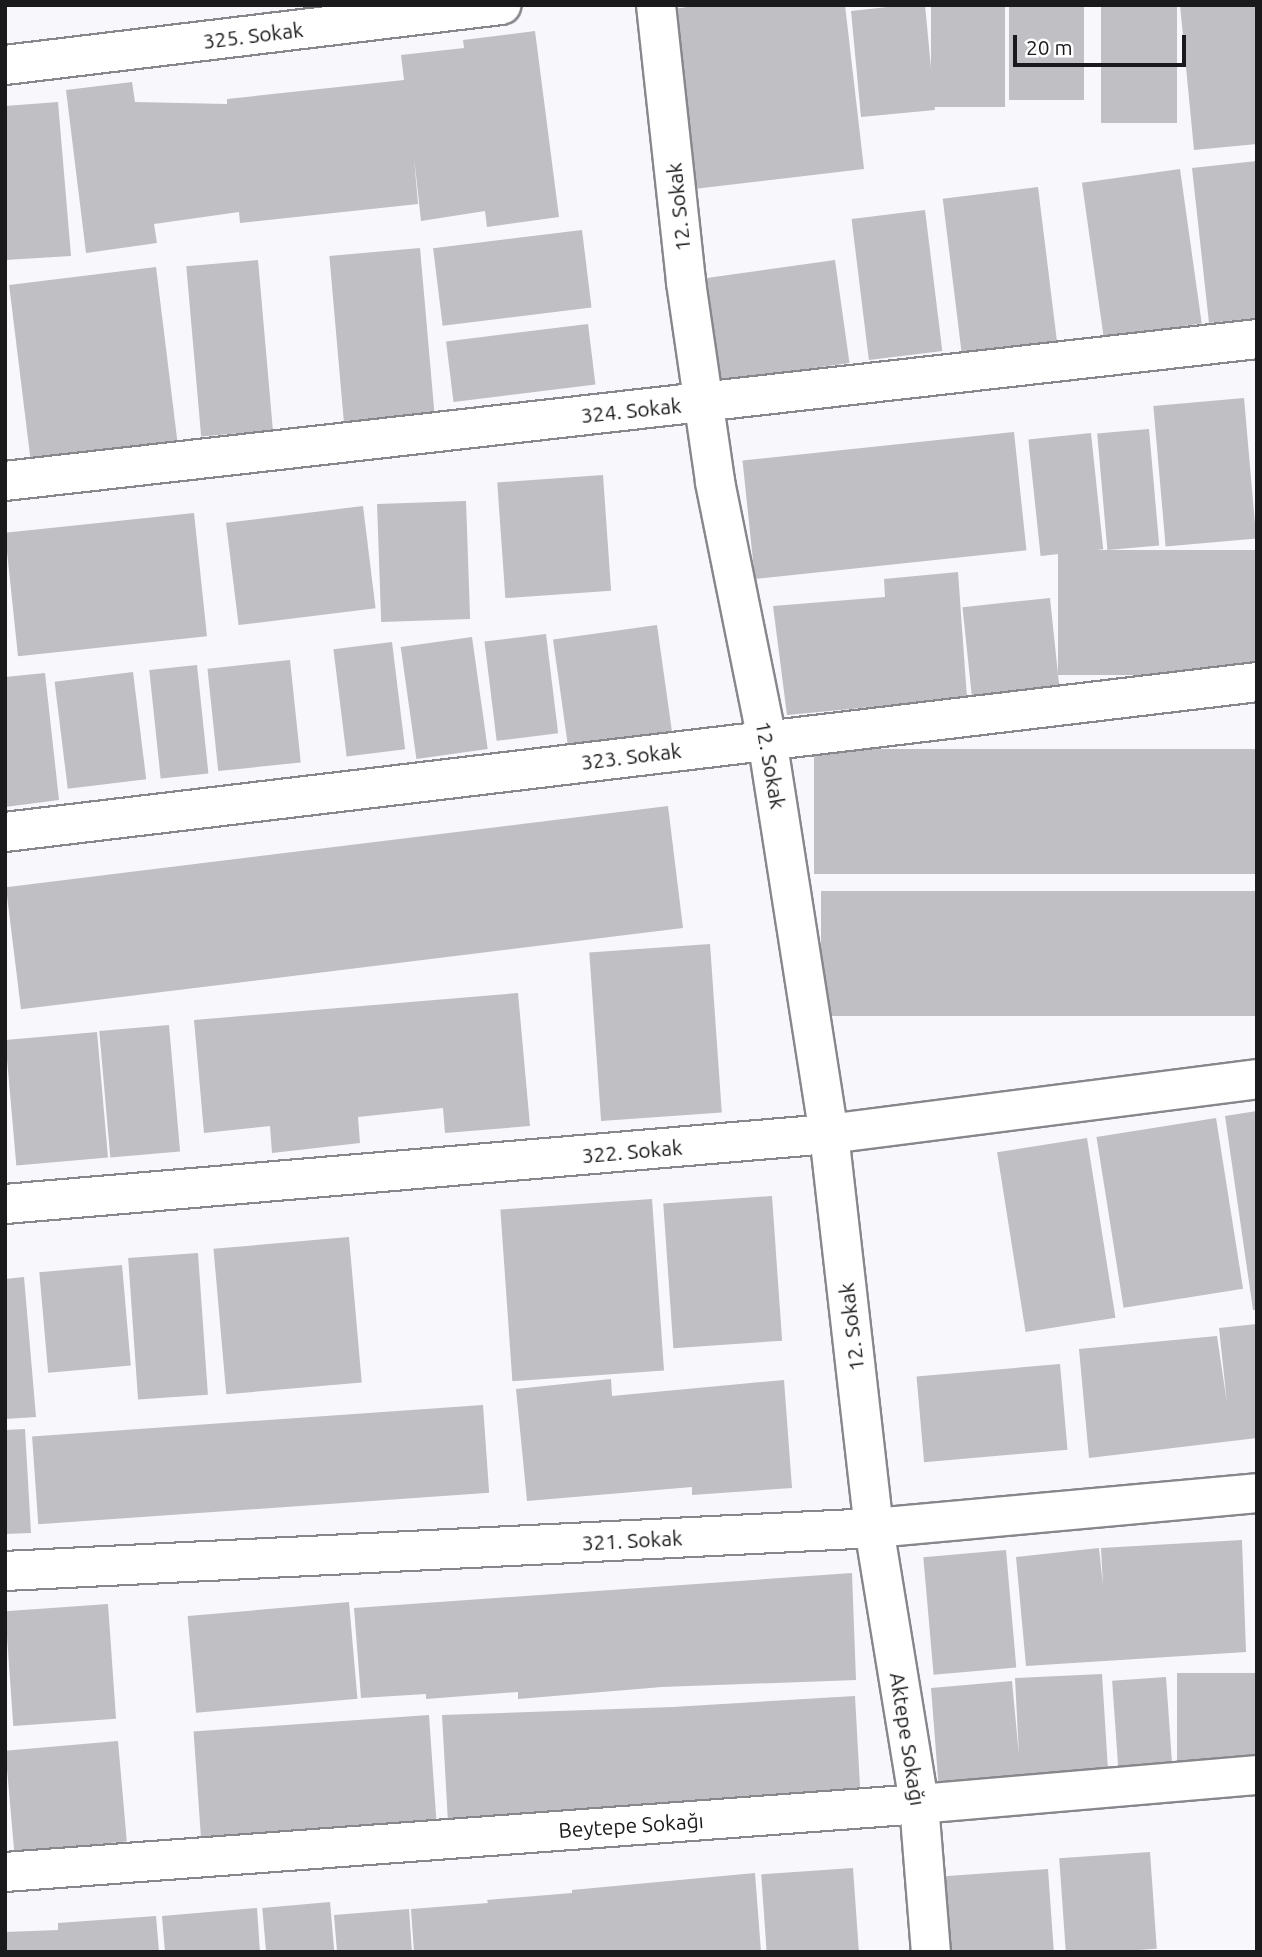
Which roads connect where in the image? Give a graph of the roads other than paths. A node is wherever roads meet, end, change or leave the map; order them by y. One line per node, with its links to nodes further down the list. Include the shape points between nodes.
1 (502, 5): 3 (street, 325. Sokak)
2 (656, 5): 5 (street, 12. Sokak, via 686,282)
3 (5, 65)
4 (1257, 339): 5 (street, 324. Sokak)
5 (705, 402): 6 (street, 324. Sokak); 8 (street, 12. Sokak, via 715,482)
6 (5, 481)
7 (1257, 682): 8 (street, 323. Sokak)
8 (767, 739): 9 (street, 323. Sokak); 11 (street, 12. Sokak)
9 (5, 832)
10 (1257, 1079): 11 (street, 322. Sokak)
11 (829, 1135): 12 (street, 322. Sokak); 14 (street, 12. Sokak)
12 (5, 1203)
13 (1257, 1493): 14 (street, 321. Sokak)
14 (874, 1528): 15 (street, 321. Sokak); 17 (street, Aktepe Sokağı)
15 (5, 1571)
16 (1257, 1775): 17 (street, Beytepe Sokağı)
17 (919, 1804): 18 (street, Beytepe Sokağı); 19 (street, Aktepe Sokağı)
18 (5, 1872)
19 (931, 1952)

